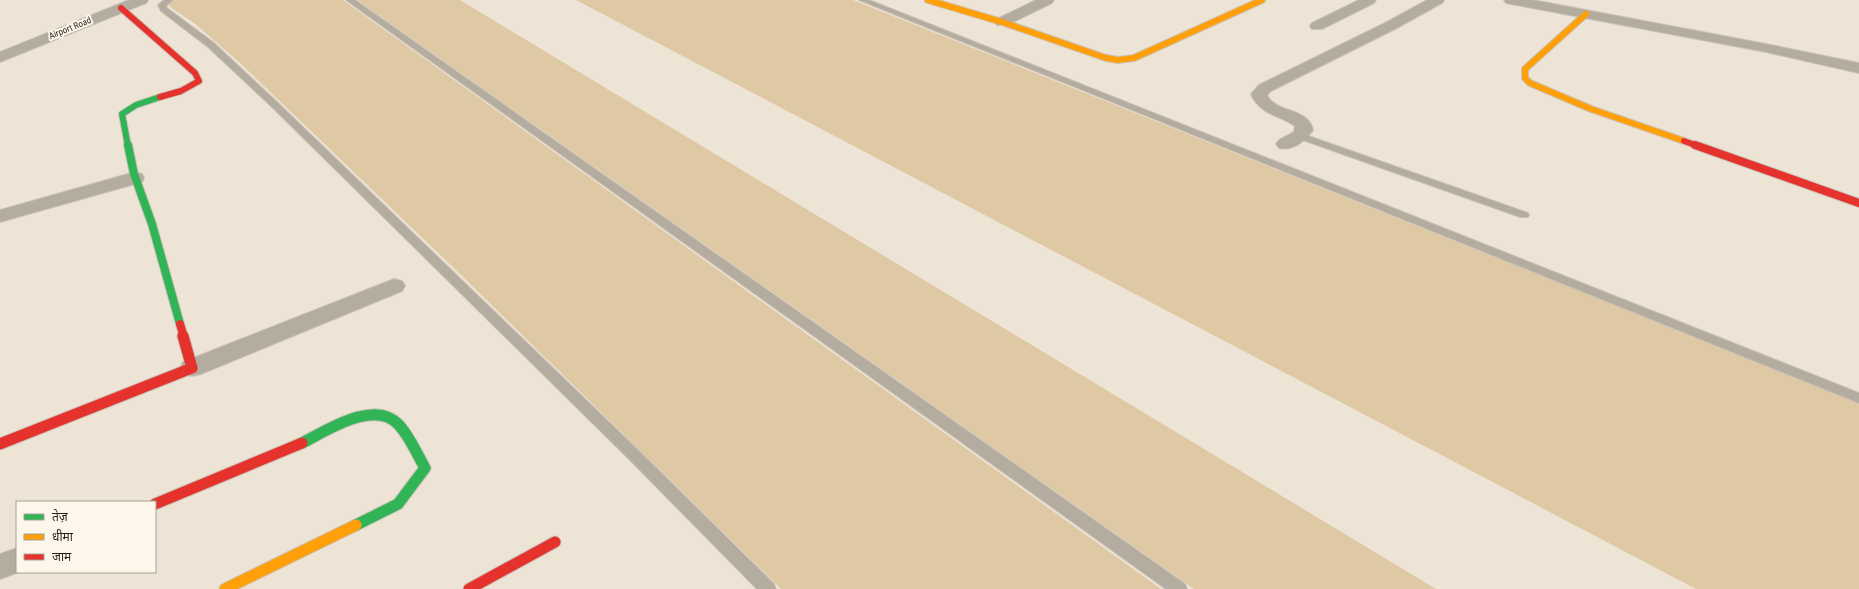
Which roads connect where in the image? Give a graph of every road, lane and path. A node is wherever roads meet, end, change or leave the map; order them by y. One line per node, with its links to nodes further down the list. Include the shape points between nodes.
1 (141, 0): 12 (street, Airport Road)
2 (169, 0): 34 (lane, via 162,5 164,8 211,45 275,105)
3 (350, 0): 35 (lane)
4 (863, 0): 26 (lane)
5 (928, 0): 14 (street)
6 (1046, 0): 14 (street)
7 (1262, 0): 14 (street, via 1134,58 1118,60 1092,54)
8 (1369, 0): 15 (street)
9 (1437, 0): 18 (street, via 1265,88 1259,94 1261,101 1302,124 1304,130)
10 (1511, 0): 11 (street)
11 (1547, 3): 13 (street)
12 (121, 8): 16 (street, Airport Road); 20 (street, via 195,73 199,81 192,87 130,108 122,114)
13 (1586, 14): 17 (street); 21 (street, via 1525,69 1525,78 1530,83 1591,109)
14 (1002, 22)
15 (1317, 26)
16 (0, 57)
17 (1859, 68)
18 (1300, 136): 19 (street); 22 (lane)
19 (1285, 144)
20 (135, 178): 23 (street); 25 (street, via 152,224)
21 (1859, 203)
22 (1524, 215)
23 (0, 216)
24 (394, 286): 25 (street)
25 (192, 368): 27 (street)
26 (1859, 398)
27 (0, 444)
28 (156, 504): 32 (street, via 278,454 353,418 376,414 398,424 425,468 398,504)
29 (555, 542): 33 (street)
30 (16, 560): 31 (street)
31 (0, 567)
32 (225, 589)
33 (469, 589)
34 (768, 589)
35 (1179, 589)

